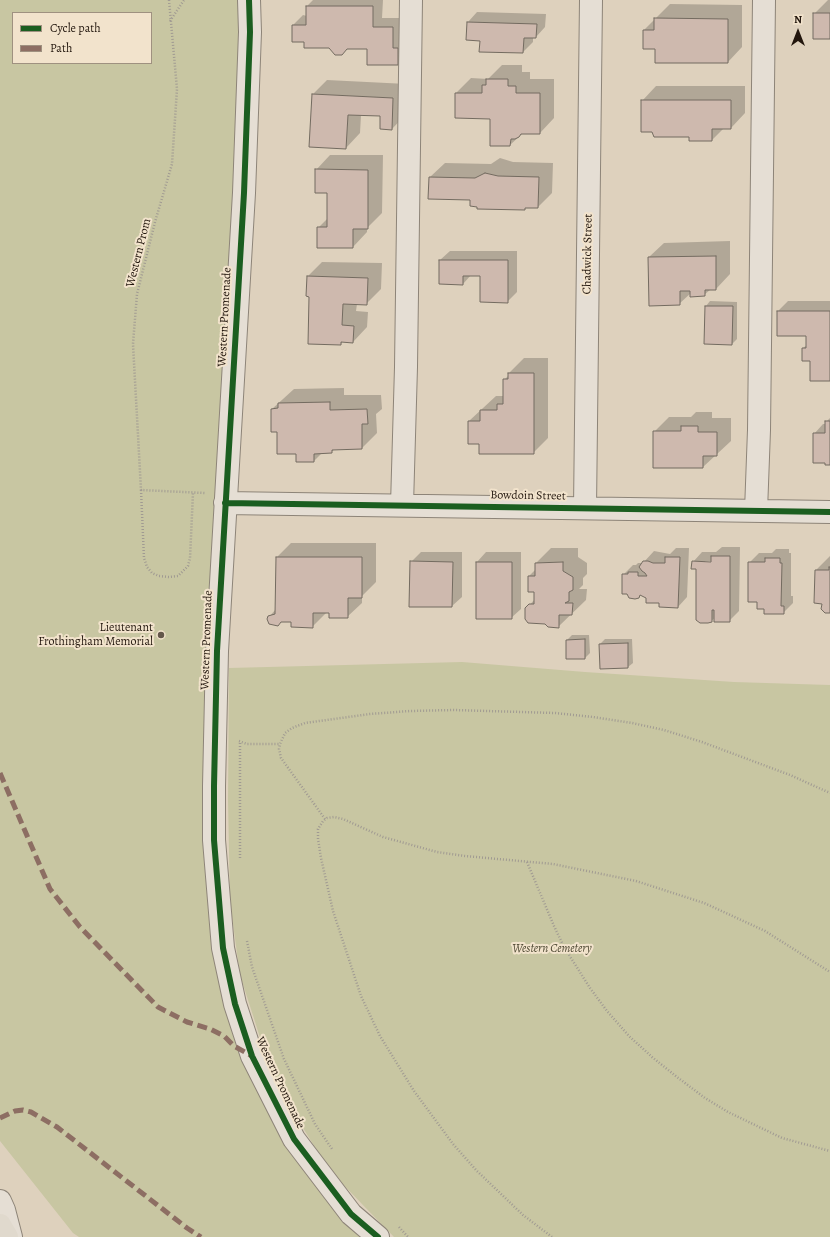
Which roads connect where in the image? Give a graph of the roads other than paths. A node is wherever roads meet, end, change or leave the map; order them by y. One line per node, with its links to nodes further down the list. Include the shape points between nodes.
1 (249, 0): 5 (street, Western Promenade, via 244,194)
2 (411, 0): 6 (street)
3 (591, 0): 7 (street, Chadwick Street)
4 (764, 0): 8 (street)
5 (225, 497): 6 (street, Bowdoin Street); 14 (street, Western Promenade, via 217,651 214,786 214,840 223,948 235,1004 252,1056 294,1139 351,1214)
6 (402, 505): 7 (street, Bowdoin Street)
7 (585, 508): 8 (street, Bowdoin Street)
8 (756, 511): 9 (street, Bowdoin Street)
9 (830, 512)
10 (0, 1201): 13 (street)
11 (0, 1225): 12 (main road)
12 (7, 1237)
13 (11, 1237)
14 (378, 1237)

